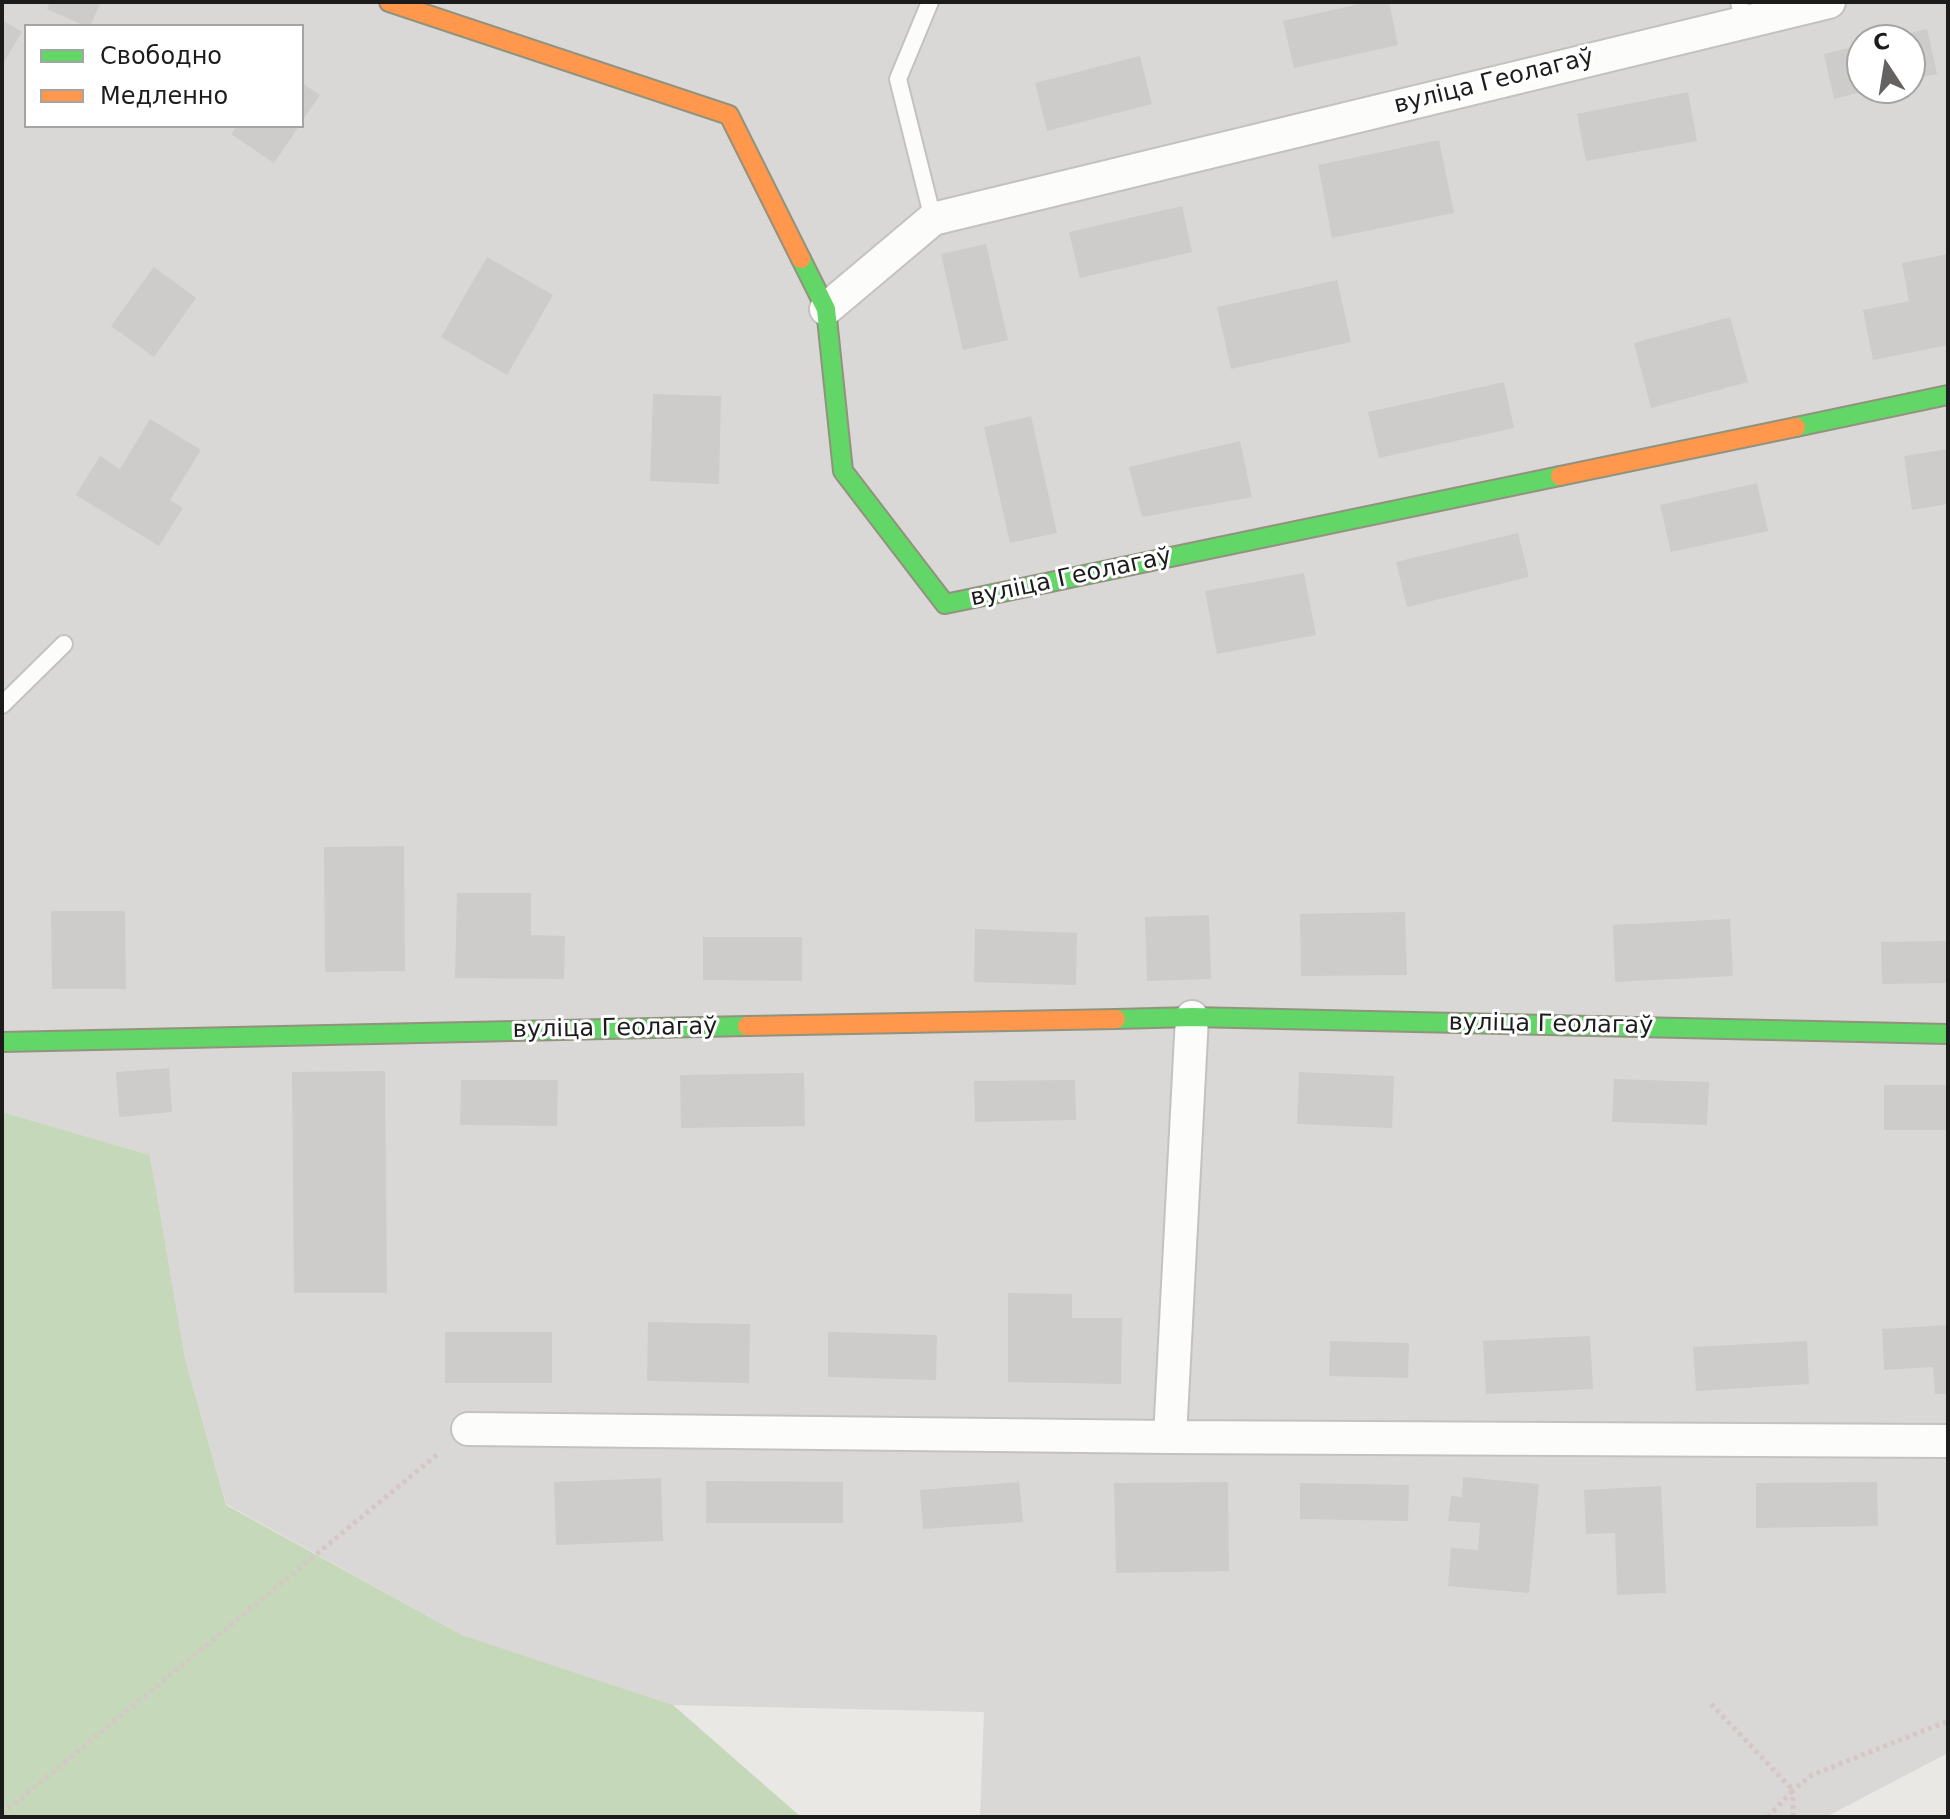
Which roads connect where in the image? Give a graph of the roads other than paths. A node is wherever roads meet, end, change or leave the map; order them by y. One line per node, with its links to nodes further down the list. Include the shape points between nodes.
1 (389, 2): 6 (street, via 729,115)
2 (930, 2): 5 (lane, via 898,79)
3 (1829, 2): 4 (street, вуліца Геолагаў)
4 (1742, 12): 5 (street, вуліца Геолагаў)
5 (933, 219): 6 (street, вуліца Геолагаў)
6 (826, 309): 7 (street, вуліца Геолагаў, via 843,471 945,604)
7 (1948, 395)
8 (64, 644): 9 (lane)
9 (2, 705)
10 (1192, 1017): 11 (street, вуліца Геолагаў); 12 (street, вуліца Геолагаў); 14 (street)
11 (1948, 1034)
12 (2, 1042)
13 (468, 1429): 14 (street)
14 (1170, 1437): 15 (street)
15 (1948, 1441)

